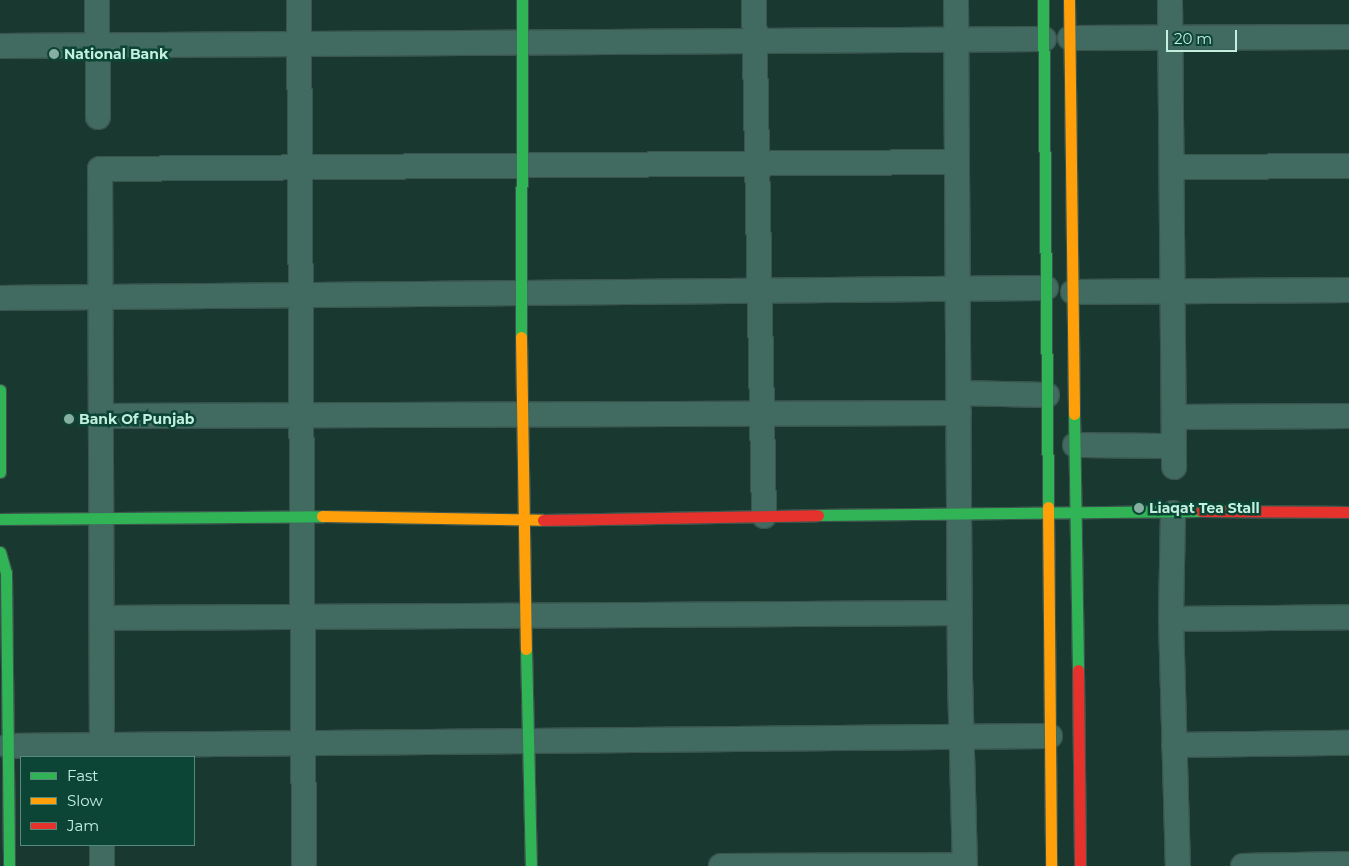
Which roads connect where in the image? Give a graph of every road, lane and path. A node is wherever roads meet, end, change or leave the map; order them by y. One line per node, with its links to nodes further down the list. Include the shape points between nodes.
1 (97, 0): 17 (street)
2 (299, 0): 16 (street)
3 (522, 0): 15 (street)
4 (754, 0): 12 (street)
5 (956, 0): 13 (street)
6 (1043, 0): 14 (street)
7 (1069, 0): 10 (street)
8 (1170, 0): 11 (street)
9 (1349, 37): 11 (street)
10 (1070, 38): 11 (street); 30 (street)
11 (1170, 38): 25 (street)
12 (755, 39): 13 (street); 15 (street); 21 (street)
13 (957, 39): 14 (street); 20 (street)
14 (1044, 39): 26 (street)
15 (522, 40): 16 (street); 22 (street)
16 (299, 42): 17 (street); 24 (street)
17 (98, 44): 18 (street); 19 (street)
18 (0, 46)
19 (98, 117)
20 (957, 162): 21 (street); 27 (street)
21 (757, 164): 22 (street); 29 (street)
22 (521, 166): 24 (street); 32 (street)
23 (1349, 166): 25 (street)
24 (300, 167): 33 (street); 34 (street, via 100,169)
25 (1173, 167): 31 (street)
26 (1046, 288): 27 (street); 37 (street)
27 (958, 289): 29 (street); 38 (street)
28 (1349, 290): 31 (street)
29 (760, 291): 32 (street); 39 (street)
30 (1073, 292): 31 (street); 45 (street)
31 (1174, 292): 44 (street)
32 (521, 293): 33 (street); 40 (street)
33 (301, 295): 34 (street); 41 (street)
34 (101, 296): 35 (street); 42 (street)
35 (0, 298)
36 (0, 390): 46 (street)
37 (1047, 395): 38 (street); 47 (street)
38 (959, 403): 39 (street); 50 (street)
39 (762, 413): 40 (street); 53 (street)
40 (521, 414): 41 (street); 56 (street)
41 (302, 415): 42 (street); 52 (street)
42 (102, 416): 54 (street)
43 (1349, 416): 44 (street)
44 (1174, 417): 45 (street, via 1174,457)
45 (1075, 445): 48 (street)
46 (0, 472)
47 (1048, 511): 48 (street); 50 (street); 64 (street)
48 (1076, 511): 51 (street); 81 (street)
49 (1349, 512): 51 (street)
50 (959, 513): 53 (street); 58 (street)
51 (1173, 513): 63 (street)
52 (302, 516): 54 (street); 56 (street); 60 (street)
53 (764, 516): 56 (street)
54 (102, 518): 55 (street); 61 (street)
55 (0, 519)
56 (524, 520): 59 (street)
57 (0, 552): 70 (street, via 6,573)
58 (960, 613): 59 (street); 65 (street)
59 (525, 616): 60 (street); 66 (street)
60 (303, 617): 61 (street); 67 (street)
61 (102, 618): 71 (street)
62 (1349, 618): 63 (street)
63 (1171, 619): 69 (street)
64 (1050, 736): 65 (street); 80 (street)
65 (961, 737): 66 (street); 74 (street)
66 (528, 741): 67 (street); 78 (street)
67 (304, 743): 71 (street); 77 (street)
68 (1349, 743): 69 (street)
69 (1174, 745): 82 (street)
70 (8, 746): 71 (street); 75 (street)
71 (102, 751)
72 (102, 846): 76 (street)
73 (1349, 864): 83 (street)
74 (965, 865): 79 (street)
75 (9, 866)
76 (102, 866)
77 (304, 866)
78 (531, 866)
79 (722, 866)
80 (1051, 866)
81 (1080, 866)
82 (1178, 866)
83 (1242, 866)

